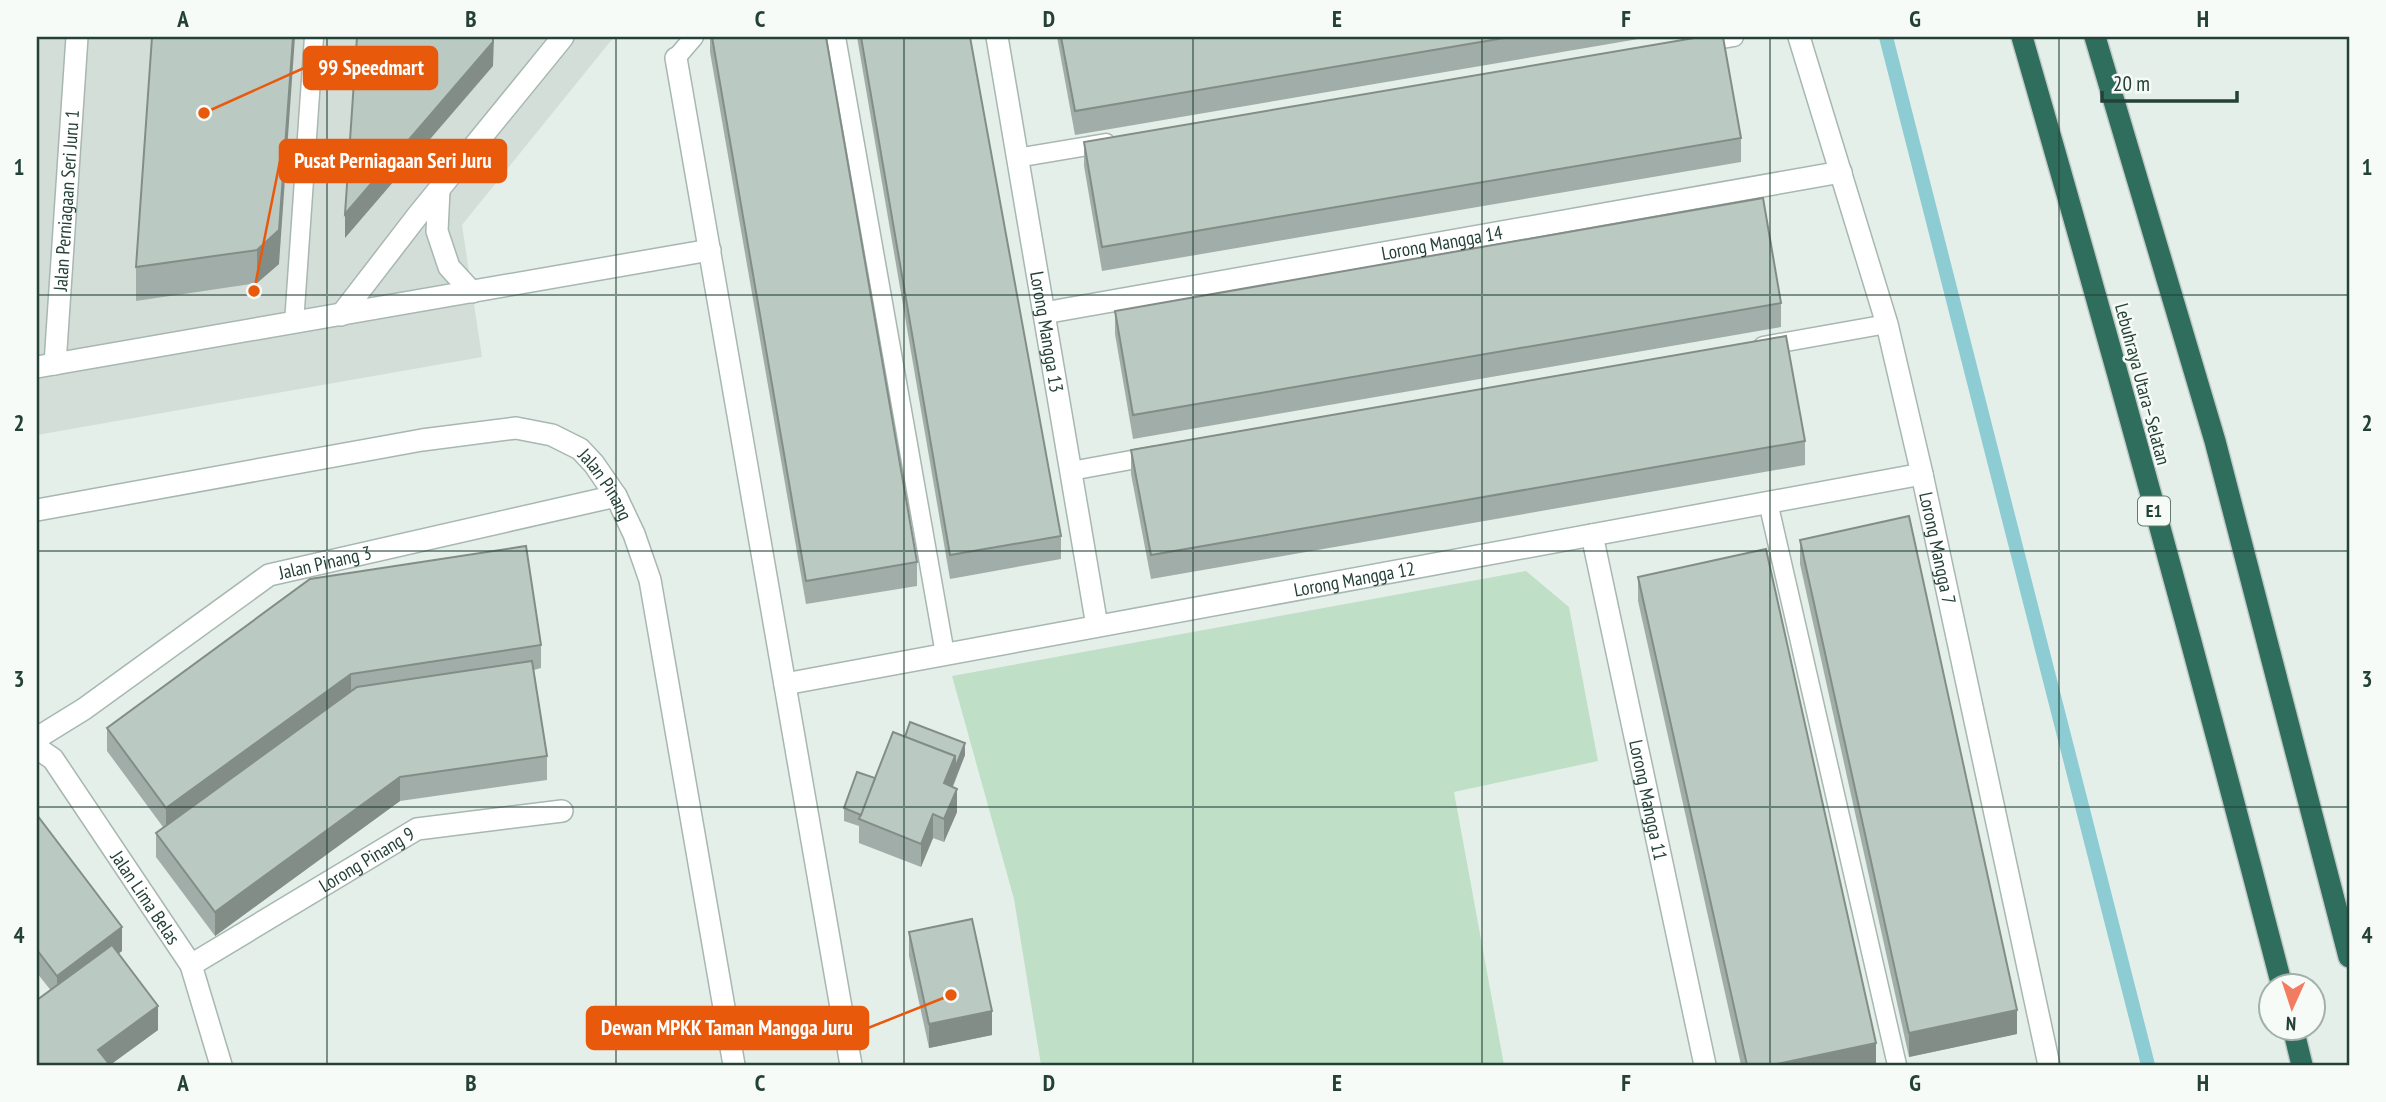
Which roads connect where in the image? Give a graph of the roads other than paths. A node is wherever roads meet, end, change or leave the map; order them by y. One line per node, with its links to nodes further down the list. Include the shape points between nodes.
1 (77, 37): 26 (street, Jalan Perniagaan Seri Juru 1)
2 (314, 37): 23 (lane)
3 (542, 37): 14 (street)
4 (563, 37): 14 (street)
5 (694, 37): 13 (lane)
6 (836, 37): 35 (lane)
7 (997, 37): 16 (street, Lorong Mangga 13)
8 (1734, 37): 12 (lane)
9 (1799, 37): 17 (street, Lorong Mangga 7)
10 (2022, 37): 42 (highway, Lebuhraya Utara–Selatan / E1)
11 (2095, 37): 40 (highway, via 2214,442)
12 (1679, 46)
13 (676, 58): 19 (street)
14 (540, 65): 18 (street)
15 (1127, 140): 16 (lane)
16 (1017, 158): 21 (street, Lorong Mangga 13)
17 (1841, 172): 21 (street, Lorong Mangga 14); 24 (street, Lorong Mangga 7)
18 (439, 190): 20 (street, via 437,232 449,267); 22 (street)
19 (710, 250): 20 (street); 36 (street)
20 (472, 292): 22 (street)
21 (1044, 313): 28 (street, Lorong Mangga 13)
22 (341, 315): 23 (street)
23 (294, 323): 26 (street)
24 (1887, 324): 25 (lane); 29 (street, Lorong Mangga 7)
25 (1751, 348)
26 (46, 366)
27 (1166, 454): 28 (lane)
28 (1071, 471): 34 (street, Lorong Mangga 13)
29 (1922, 474): 31 (street, Lorong Mangga 12); 49 (street, Lorong Mangga 7)
30 (616, 496): 32 (street, Jalan Pinang, via 580,449 552,435 516,428 422,440); 37 (street, Jalan Pinang 3, via 269,575); 45 (street, Jalan Pinang, via 650,580)
31 (1768, 502): 33 (street, Lorong Mangga 12); 48 (lane)
32 (37, 510)
33 (1592, 535): 34 (street, Lorong Mangga 12); 47 (street, Lorong Mangga 11)
34 (1097, 626): 35 (street, Lorong Mangga 12)
35 (945, 654): 36 (street, Lorong Mangga 12)
36 (785, 684): 46 (street)
37 (37, 738)
38 (37, 748): 41 (street, Jalan Lima Belas, via 53,759)
39 (562, 811): 41 (street, Lorong Pinang 9, via 417,829)
40 (2349, 957)
41 (191, 965): 44 (street, Jalan Lima Belas)
42 (2278, 972)
43 (2296, 1042): 50 (highway)
44 (221, 1065)
45 (734, 1065)
46 (851, 1065)
47 (1705, 1065)
48 (1898, 1065)
49 (2049, 1065)
50 (2302, 1065)

